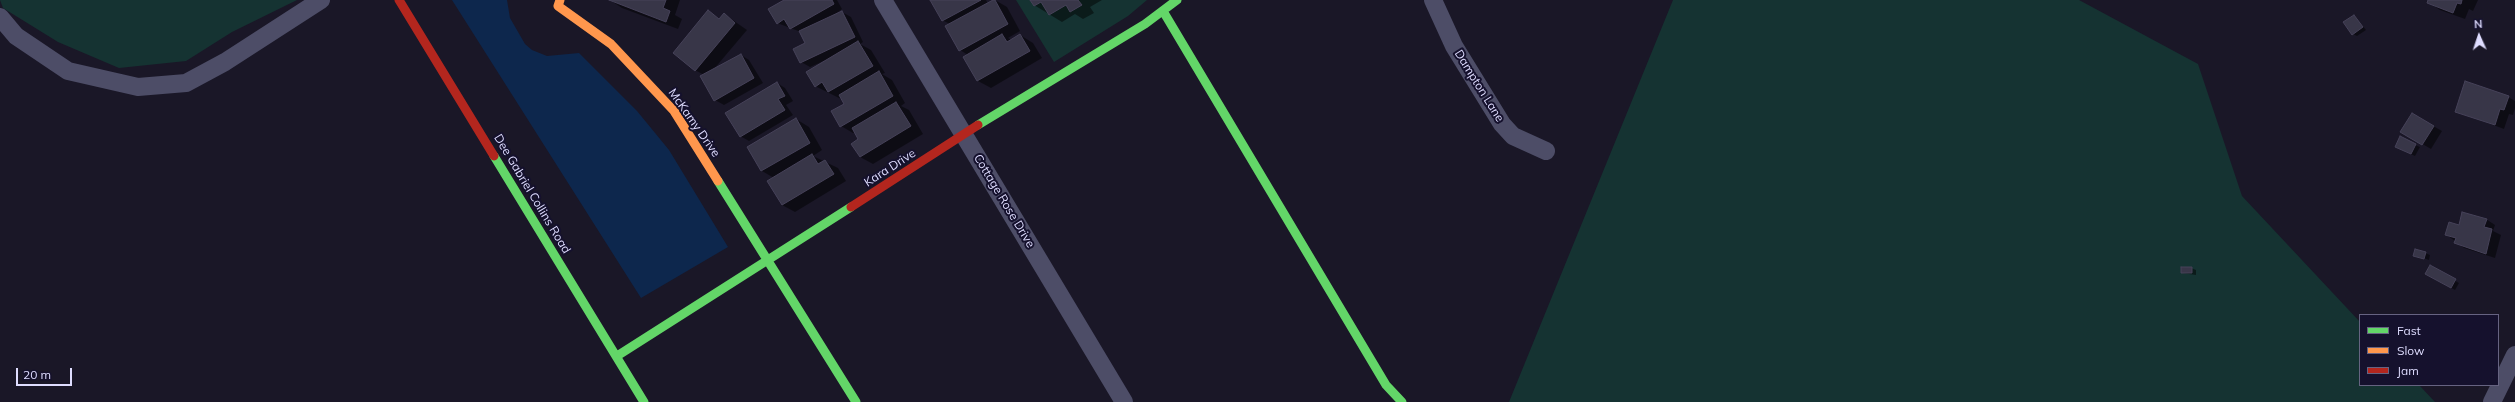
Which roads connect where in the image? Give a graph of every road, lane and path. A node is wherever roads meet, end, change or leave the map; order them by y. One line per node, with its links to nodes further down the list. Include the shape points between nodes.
1 (322, 0): 8 (street, via 225,62 186,83 138,87 68,71 16,36)
2 (399, 0): 13 (street, Dee Gabriel Collins Road)
3 (883, 0): 9 (street, Cottage Rose Drive)
4 (1177, 0): 7 (street, Kara Drive)
5 (1433, 0): 10 (street, Dampton Lane, via 1454,46 1502,124 1513,136)
6 (559, 3): 11 (street, McKamy Drive, via 611,44 674,112)
7 (1163, 11): 9 (street, Kara Drive); 17 (street, via 1386,385)
8 (0, 17)
9 (964, 134): 11 (street, Kara Drive); 16 (street, Cottage Rose Drive)
10 (1546, 150)
11 (768, 260): 13 (street, Kara Drive); 15 (street, McKamy Drive)
12 (2515, 354): 18 (street)
13 (617, 356): 14 (street, Dee Gabriel Collins Road)
14 (644, 402)
15 (856, 402)
16 (1124, 402)
17 (1402, 402)
18 (2492, 402)

